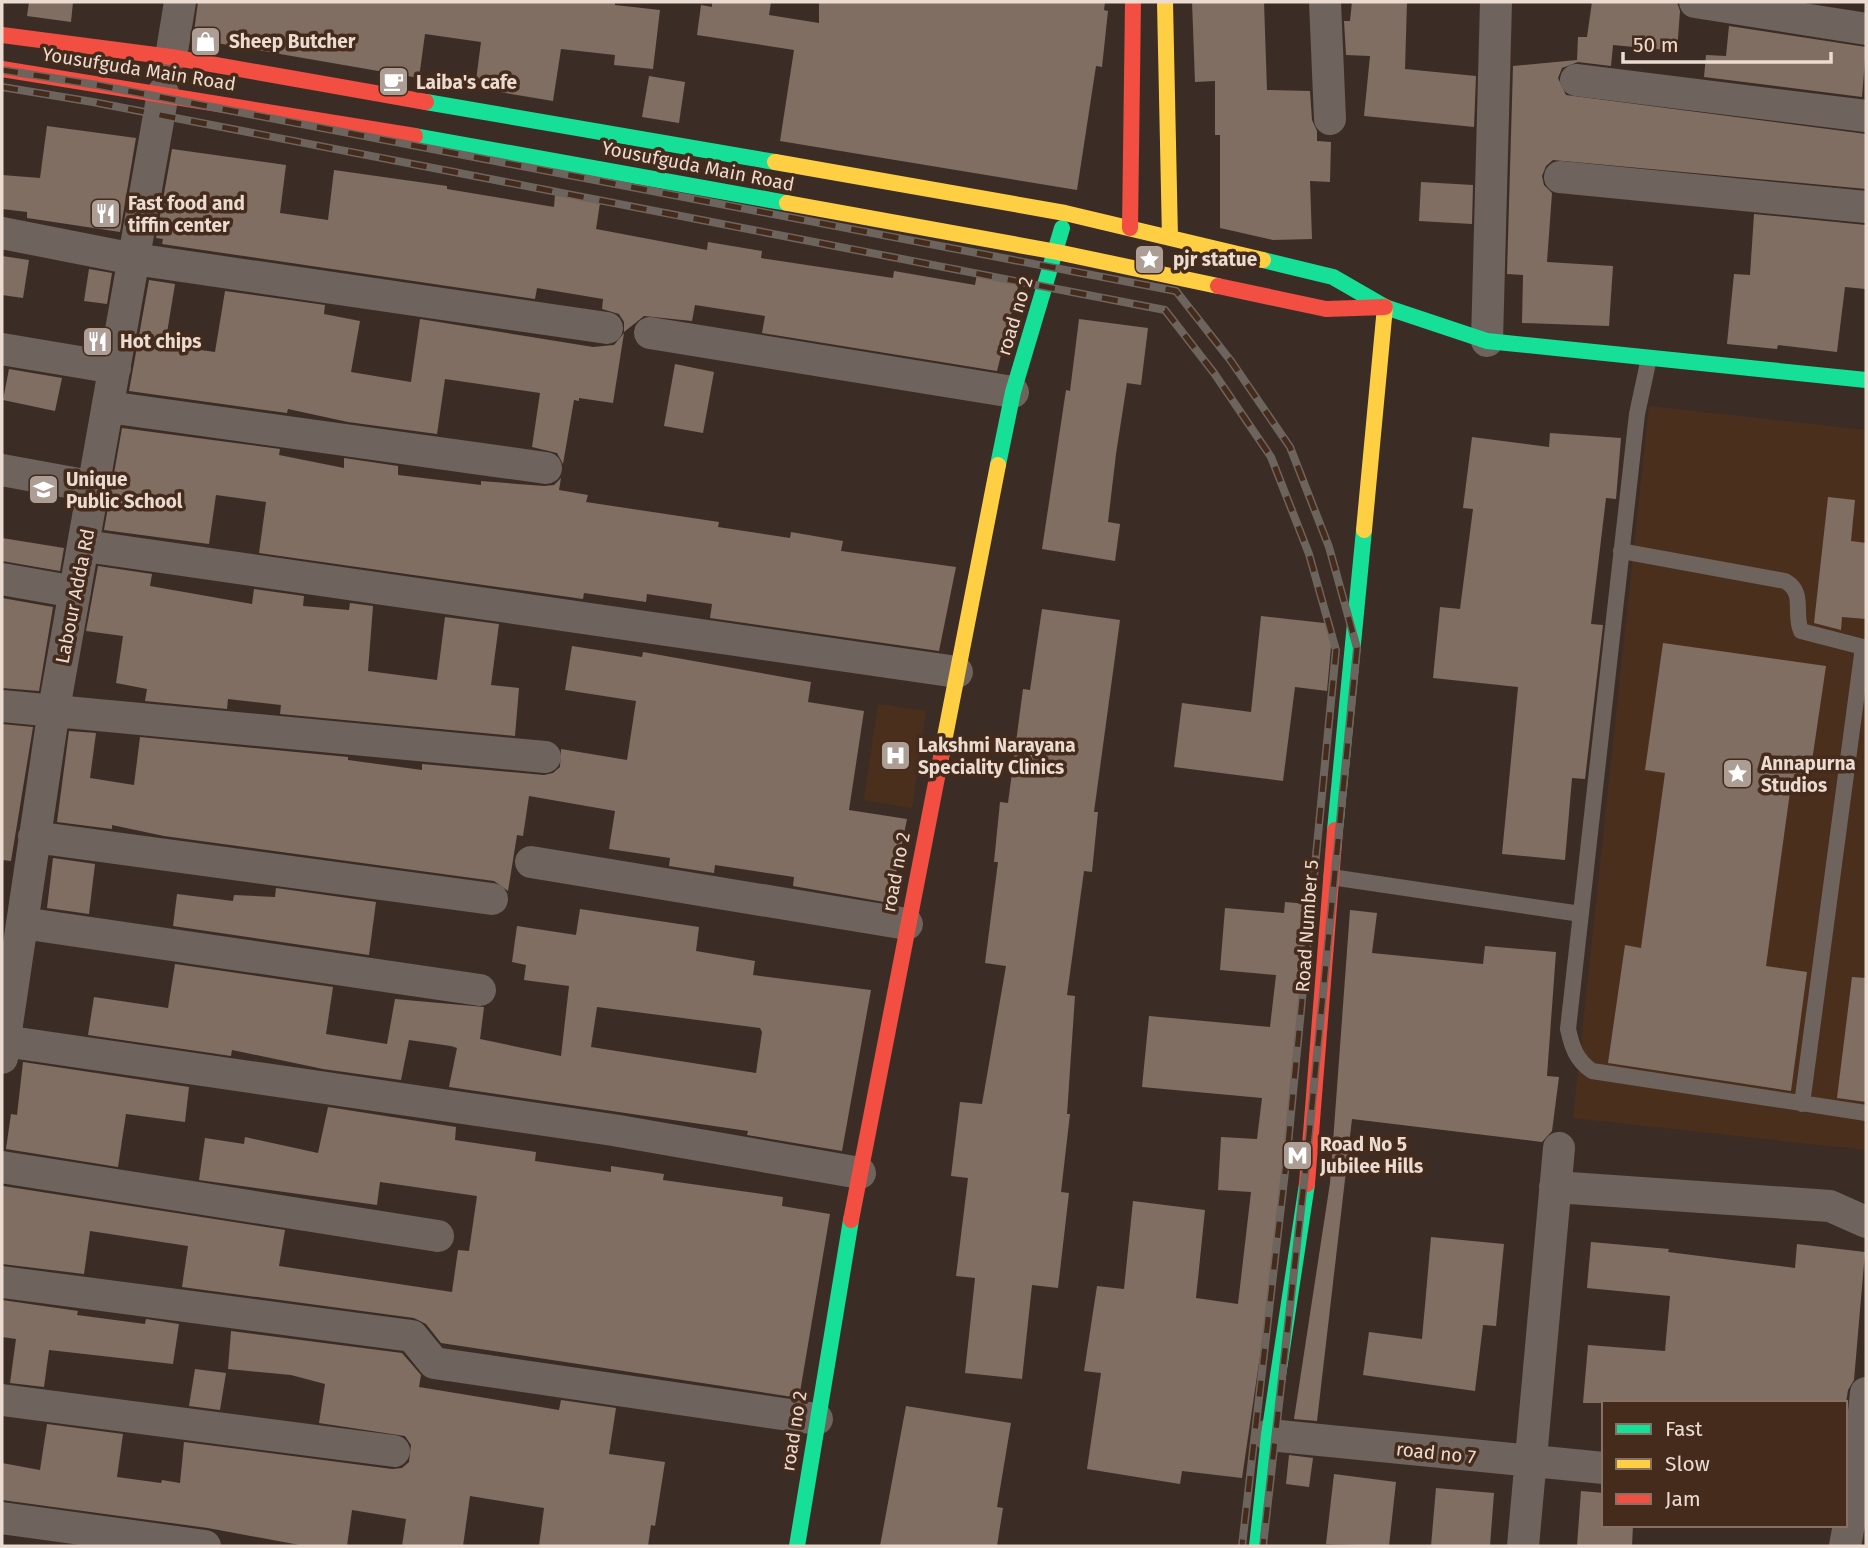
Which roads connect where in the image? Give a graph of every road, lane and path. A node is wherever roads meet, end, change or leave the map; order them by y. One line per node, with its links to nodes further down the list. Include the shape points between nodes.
1 (180, 2): 9 (street)
2 (1133, 2): 18 (main road)
3 (1165, 2): 20 (main road)
4 (1325, 2): 14 (street)
5 (1496, 2): 26 (street)
6 (1700, 2): 7 (street)
7 (1866, 29)
8 (2, 34): 9 (main road, Yousufguda Main Road)
9 (171, 57): 17 (main road, Yousufguda Main Road)
10 (2, 69): 12 (main road, Yousufguda Main Road)
11 (1576, 80): 13 (street)
12 (163, 93): 21 (main road, Yousufguda Main Road); 22 (street, Labour Adda Rd)
13 (1866, 116)
14 (1329, 119)
15 (1560, 177): 16 (street)
16 (1866, 208)
17 (1065, 213): 18 (main road, Yousufguda Main Road); 21 (main road, road no 2)
18 (1130, 228): 20 (main road, Yousufguda Main Road)
19 (2, 233): 22 (street)
20 (1170, 238): 23 (main road, Yousufguda Main Road, via 1332,278)
21 (1057, 252): 23 (main road, Yousufguda Main Road, via 1326,309); 31 (main road, road no 2)
22 (134, 259): 24 (street); 29 (street, Labour Adda Rd)
23 (1385, 307): 26 (main road); 47 (main road, Road Number 5)
24 (607, 328)
25 (650, 333): 31 (street)
26 (1487, 341): 28 (main road)
27 (2, 349): 29 (street)
28 (1649, 358): 30 (main road); 37 (lane, via 1637,414)
29 (115, 368): 32 (street, Labour Adda Rd)
30 (1866, 380)
31 (1013, 392): 41 (main road, road no 2)
32 (108, 407): 33 (street); 35 (street, Labour Adda Rd)
33 (546, 468)
34 (2, 470): 35 (street)
35 (95, 487): 36 (street, Labour Adda Rd)
36 (85, 546): 39 (street, Labour Adda Rd); 41 (street)
37 (1620, 551): 40 (lane, via 1785,581 1797,590 1801,631); 50 (lane)
38 (2, 579): 39 (street)
39 (75, 592): 43 (street, Labour Adda Rd)
40 (1865, 648): 54 (lane)
41 (957, 672): 51 (main road, road no 2)
42 (2, 706): 43 (street)
43 (54, 709): 44 (street); 45 (street, Labour Adda Rd)
44 (545, 757)
45 (34, 837): 48 (street); 49 (street, Labour Adda Rd)
46 (531, 862): 51 (street)
47 (1331, 877): 50 (lane); 66 (main road, Road Number 5, via 1308,1181)
48 (492, 899)
49 (16, 902): 52 (street); 53 (street, Labour Adda Rd)
50 (1581, 914): 54 (lane, via 1568,1029 1583,1065 1602,1073)
51 (907, 923): 58 (main road, road no 2)
52 (480, 990)
53 (3, 1049): 58 (street, via 613,1130)
54 (1802, 1104): 55 (lane)
55 (1866, 1114)
56 (1559, 1149): 59 (street)
57 (2, 1167): 61 (street)
58 (860, 1173): 65 (main road, road no 2)
59 (1555, 1187): 60 (street, via 1830,1206); 68 (street)
60 (1866, 1222)
61 (438, 1236)
62 (2, 1282): 65 (street, via 412,1336 435,1363)
63 (1866, 1393): 70 (street)
64 (2, 1401): 67 (street)
65 (817, 1419): 73 (main road, road no 2)
66 (1269, 1435): 68 (street, road no 7); 74 (main road, Road Number 5)
67 (394, 1451)
68 (1529, 1463): 69 (street, road no 7); 75 (street)
69 (1602, 1468)
70 (1856, 1486): 76 (street)
71 (2, 1518): 72 (street)
72 (205, 1546)
73 (797, 1546)
74 (1256, 1546)
75 (1523, 1546)
76 (1845, 1546)

